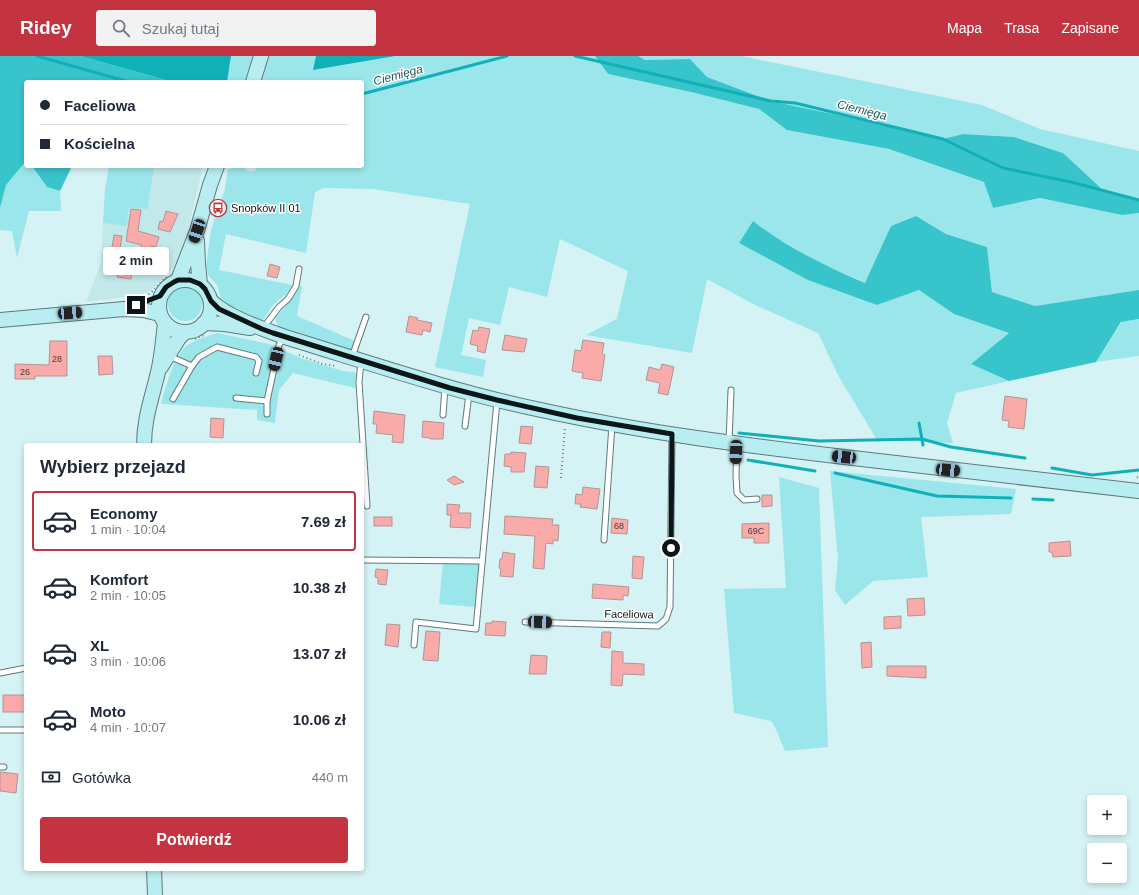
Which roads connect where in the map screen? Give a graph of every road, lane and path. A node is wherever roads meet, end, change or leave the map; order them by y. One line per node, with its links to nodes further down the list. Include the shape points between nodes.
1 (261, 56): 2 (main road)
2 (254, 80)
3 (216, 168): 4 (main road)
4 (197, 231): 6 (main road, via 186,263); 7 (main road)
5 (299, 269): 15 (lane, via 296,286 288,299)
6 (173, 278): 7 (main road); 8 (main road); 10 (path, via 165,279 156,290 136,298)
7 (200, 284): 9 (main road)
8 (160, 296): 10 (main road); 12 (main road)
9 (211, 301): 14 (main road); 15 (main road, via 219,309)
10 (130, 307): 12 (main road); 13 (main road)
11 (366, 317): 19 (lane)
12 (162, 318): 16 (main road, via 174,330); 21 (main road, via 163,344)
13 (0, 320)
14 (207, 327): 15 (main road, via 226,324); 16 (main road, via 196,330); 16 (path, via 200,338)
15 (262, 329): 17 (main road)
16 (189, 336): 18 (main road, via 179,338)
17 (285, 336): 19 (main road); 28 (lane, via 279,345)
18 (169, 356): 20 (lane); 21 (main road)
19 (357, 359): 23 (main road); 37 (lane)
20 (192, 366): 22 (lane, via 199,357 217,347 256,357 259,361); 27 (lane)
21 (158, 373): 36 (main road, via 148,405)
22 (256, 373)
23 (445, 386): 25 (main road); 31 (lane)
24 (732, 390): 38 (lane)
25 (469, 393): 29 (main road); 34 (lane)
26 (236, 398): 28 (lane)
27 (173, 399)
28 (267, 400): 30 (lane)
29 (497, 400): 32 (main road); 46 (lane)
30 (267, 414)
31 (442, 415)
32 (566, 416): 33 (main road); 40 (path)
33 (612, 424): 35 (main road); 44 (lane)
34 (465, 426)
35 (672, 434): 38 (main road); 47 (lane, Faceliowa, via 670,606 666,619 658,626)
36 (144, 443)
37 (363, 443)
38 (733, 443): 41 (main road); 42 (lane, via 737,493 744,500)
39 (364, 460): 43 (lane)
40 (561, 478)
41 (1139, 491)
42 (757, 499)
43 (367, 506)
44 (604, 540)
45 (364, 560): 46 (lane)
46 (482, 561): 48 (lane, via 476,629 416,622)
47 (525, 622)
48 (414, 645)
49 (24, 668): 50 (lane)
50 (0, 673)
51 (0, 730): 52 (lane)
52 (24, 730)
53 (154, 871): 54 (main road)
54 (155, 895)

